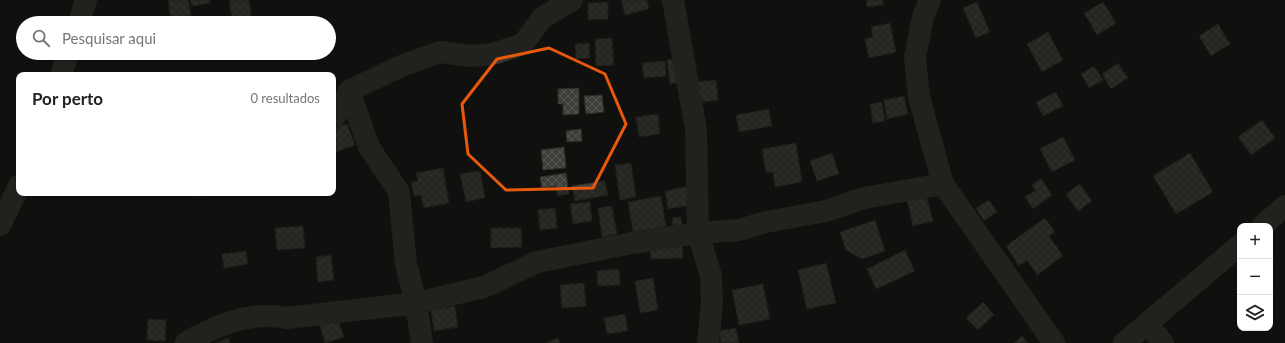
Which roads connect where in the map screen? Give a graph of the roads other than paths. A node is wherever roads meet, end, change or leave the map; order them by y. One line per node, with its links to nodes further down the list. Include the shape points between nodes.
1 (86, 0): 5 (street)
2 (572, 0): 8 (street, via 542,18 523,44 493,54 470,56 440,52 401,66)
3 (673, 0): 15 (street, via 696,130)
4 (930, 0): 10 (street, via 922,17 915,57 919,97)
5 (81, 16)
6 (66, 60): 7 (street)
7 (62, 72)
8 (349, 91): 9 (street); 17 (street, via 369,147 399,192 406,264)
9 (336, 115)
10 (943, 184): 15 (street, via 864,198 826,211 766,222 739,230); 22 (street)
11 (16, 192): 14 (street)
12 (1285, 206): 13 (street)
13 (1265, 223)
14 (0, 225)
15 (698, 233): 17 (street, via 537,262 484,287); 21 (street, via 711,276 712,302)
16 (1237, 248): 18 (street)
17 (416, 303): 19 (street, via 287,318 274,315 246,317 218,326); 20 (street)
18 (1147, 323): 23 (street); 24 (street)
19 (186, 343)
20 (422, 343)
21 (708, 343)
22 (1054, 343)
23 (1124, 343)
24 (1163, 343)

